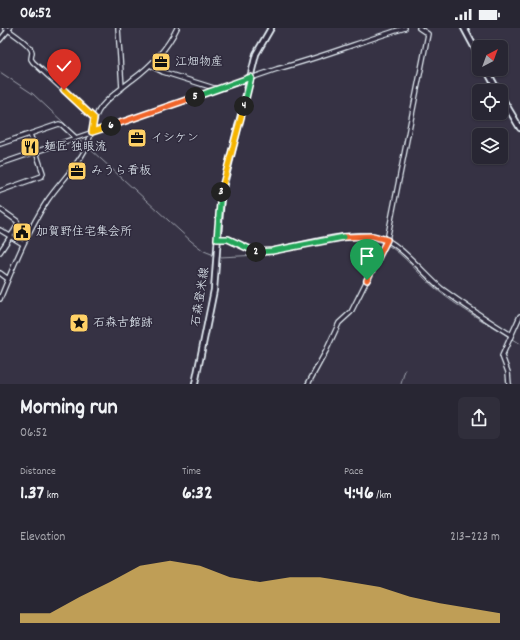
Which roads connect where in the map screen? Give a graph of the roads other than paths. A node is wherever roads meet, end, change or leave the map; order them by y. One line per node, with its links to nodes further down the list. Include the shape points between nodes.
1 (118, 28): 12 (street)
2 (177, 28): 10 (street)
3 (271, 28): 11 (main road, 石森登米線, via 256,54)
4 (404, 28): 11 (street)
5 (419, 28): 28 (street, via 428,34)
6 (464, 28): 9 (main road)
7 (8, 29): 8 (street); 15 (street, via 31,50 33,62)
8 (0, 40)
9 (472, 43)
10 (150, 65): 12 (street); 13 (street, via 163,72)
11 (251, 77): 13 (street); 27 (main road, 石森登米線, via 221,196)
12 (122, 88): 15 (street, via 105,103)
13 (217, 89): 17 (street)
14 (508, 108): 16 (main road)
15 (94, 118): 17 (street)
16 (520, 128)
17 (92, 132): 19 (street); 29 (street, via 85,151 47,201)
18 (30, 134): 19 (street, via 59,124); 20 (street); 21 (street)
19 (76, 138): 21 (street)
20 (0, 144)
21 (36, 152): 22 (street); 23 (street, via 42,176)
22 (0, 164)
23 (0, 191)
24 (0, 209): 26 (street, via 18,221)
25 (0, 230): 26 (street)
26 (11, 236): 29 (street); 30 (street)
27 (217, 239): 28 (street, via 228,239 262,253 342,237 373,236); 36 (main road, 石森登米線, via 214,290)
28 (386, 243): 35 (street, via 421,268 441,287); 37 (street, via 350,312 339,323)
29 (23, 244): 32 (street)
30 (0, 252)
31 (0, 273): 32 (street)
32 (8, 279): 33 (street)
33 (0, 299)
34 (520, 316): 35 (street)
35 (510, 336): 38 (street, via 502,356 508,372)
36 (196, 384)
37 (308, 384)
38 (508, 384)

